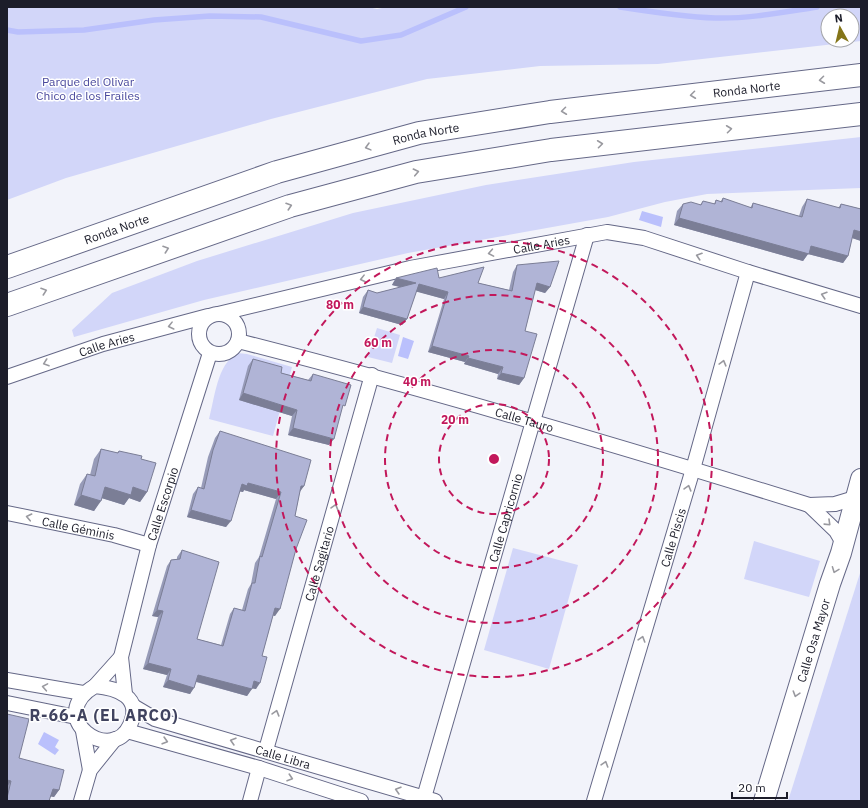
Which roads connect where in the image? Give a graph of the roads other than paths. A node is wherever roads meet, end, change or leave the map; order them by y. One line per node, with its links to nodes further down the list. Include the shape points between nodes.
1 (861, 75): 4 (highway, Ronda Norte, one-way to 4, via 550,112 419,133 277,172)
2 (861, 114): 6 (highway, one-way to 2, via 290,206 416,172 551,150)
3 (587, 235): 5 (street, Calle Aries, one-way to 3, via 644,238 608,232); 8 (street, Calle Aries, one-way to 8, via 410,268); 13 (street, Calle Capricornio)
4 (7, 267)
5 (748, 272): 7 (street, Calle Aries, one-way to 5); 14 (street, Calle Piscis, one-way to 5)
6 (7, 305)
7 (861, 306)
8 (213, 315): 9 (street, via 229,316 234,321 239,334); 10 (street, via 200,326 199,338); 12 (street, Calle Aries, one-way to 12, via 103,344)
9 (238, 340): 10 (street, via 235,346 224,354); 11 (street, Calle Tauro)
10 (210, 353): 20 (street, Calle Escorpio)
11 (372, 376): 13 (street, Calle Tauro); 30 (street, Calle Sagitario, one-way to 11)
12 (7, 377)
13 (532, 421): 14 (street, Calle Tauro); 33 (street, Calle Capricornio)
14 (693, 469): 17 (street, Calle Tauro); 37 (street, Calle Piscis, one-way to 14)
15 (861, 479): 16 (main road, Calle Osa Mayor)
16 (855, 498): 17 (street, Calle Tauro, via 835,504); 19 (main road, Calle Osa Mayor)
17 (809, 505): 19 (street, Calle Tauro, one-way to 19, via 836,531)
18 (7, 513): 20 (street, Calle Géminis, one-way to 18, via 114,535)
19 (843, 543): 38 (main road, Calle Osa Mayor, one-way to 38)
20 (149, 545): 21 (street, Calle Escorpio)
21 (121, 657): 23 (street); 24 (street)
22 (7, 680): 23 (street, one-way to 22)
23 (89, 690): 24 (street, via 111,687); 26 (street, via 76,706)
24 (129, 700): 28 (street, via 133,719); 30 (street, Calle Libra, one-way to 24, via 155,719)
25 (7, 703): 26 (street)
26 (76, 717): 27 (street)
27 (83, 731): 29 (street, via 97,740); 32 (street)
28 (127, 731): 29 (street); 31 (street, Calle Libra, one-way to 31)
29 (115, 739): 32 (street)
30 (266, 750): 33 (street, Calle Libra, one-way to 30)
31 (259, 768): 35 (street); 36 (street, Calle Libra, one-way to 36)
32 (90, 770): 34 (street)
33 (428, 800)
34 (81, 801)
35 (250, 801)
36 (361, 801)
37 (594, 801)
38 (764, 801)

